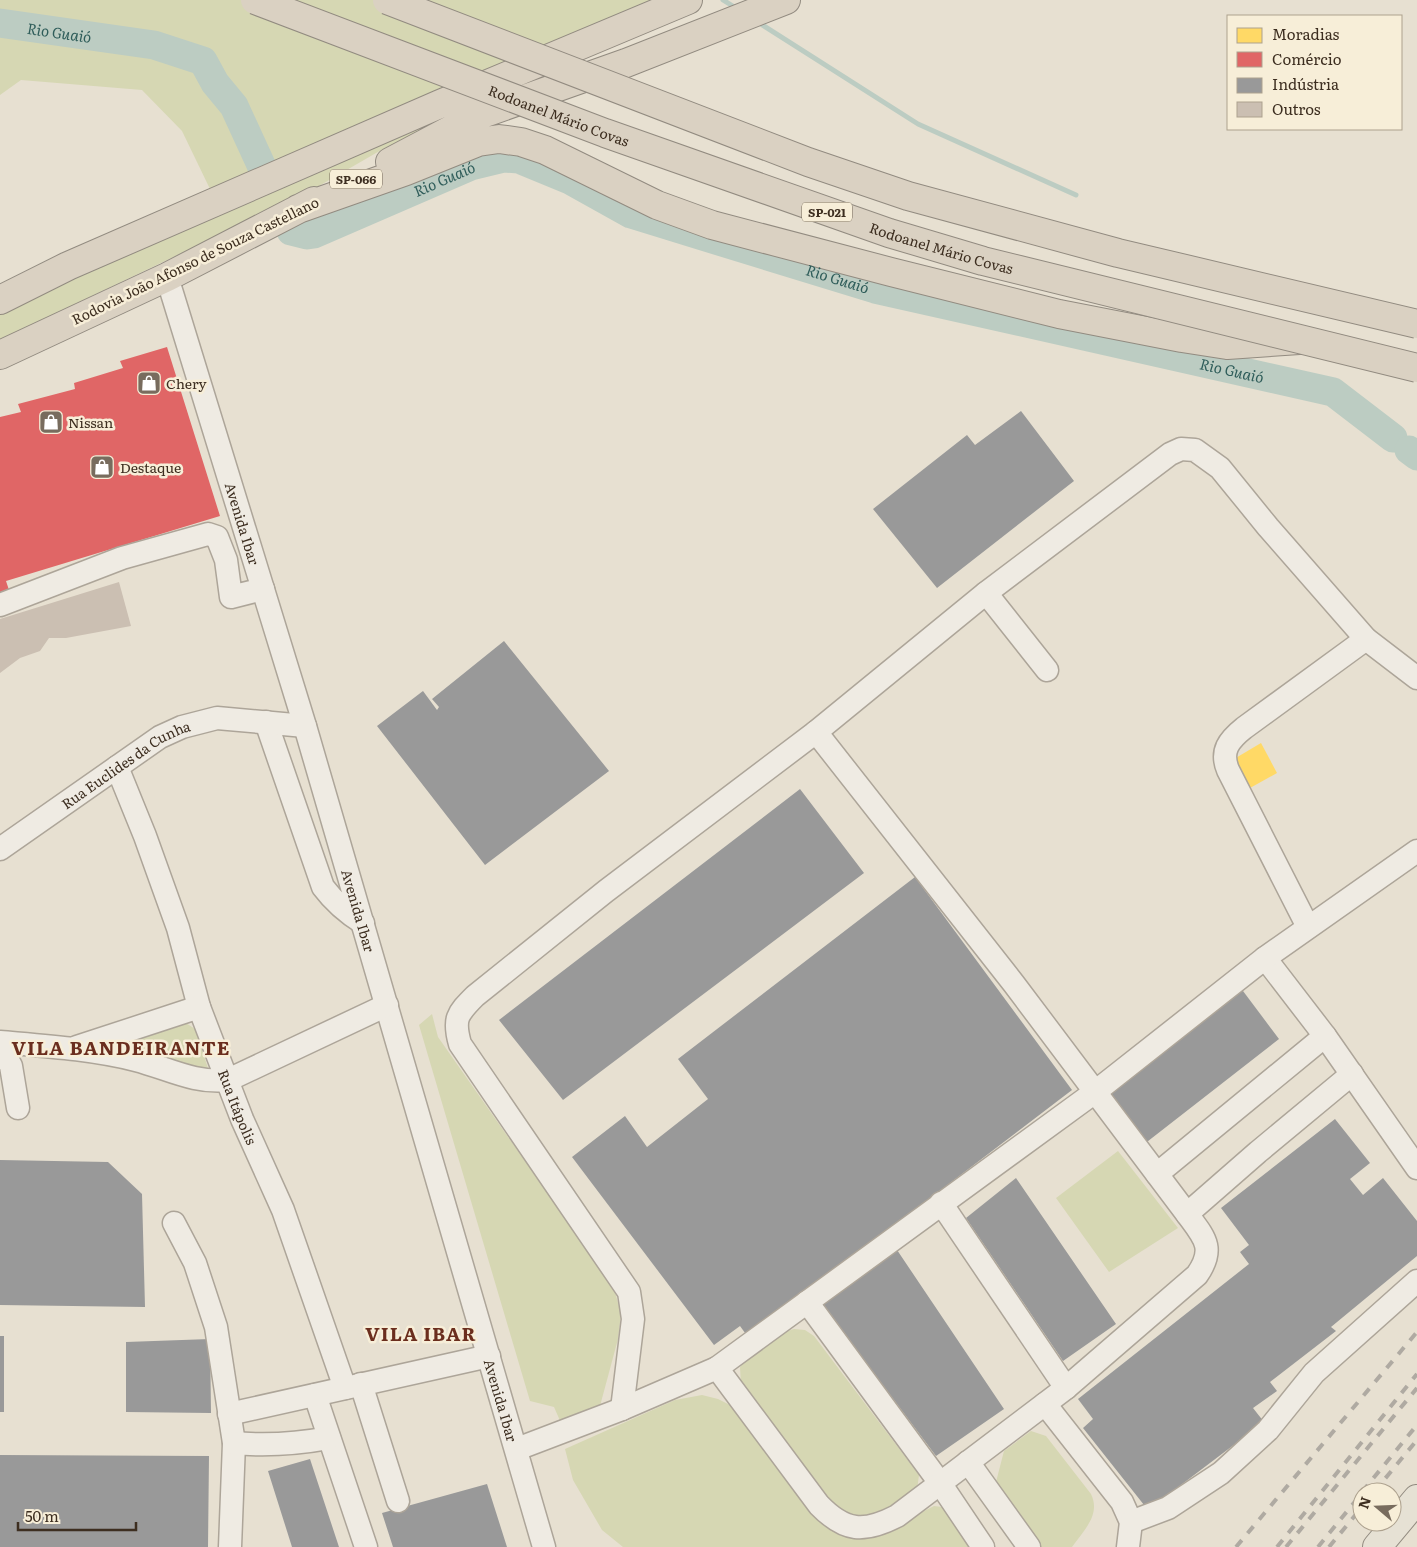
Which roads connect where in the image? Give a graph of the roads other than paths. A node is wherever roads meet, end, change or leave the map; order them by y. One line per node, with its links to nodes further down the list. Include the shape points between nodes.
1 (255, 0): 9 (highway, Rodoanel Mário Covas / SP-021, bridge, via 605,133 889,233 983,261)
2 (387, 0): 8 (highway, bridge, via 808,162 908,196 1118,253)
3 (688, 0): 7 (highway, SP-066, via 431,107 68,266)
4 (785, 0): 5 (highway, Rodovia João Afonso de Souza Castellano / SP-066, via 626,63 480,115)
5 (298, 209): 6 (highway, Rodovia João Afonso de Souza Castellano / SP-066); 9 (highway, via 460,148 499,139 545,150 657,205 712,225 1060,314 1227,344)
6 (167, 277): 10 (highway, Rodovia João Afonso de Souza Castellano / SP-066); 12 (street, Avenida Ibar)
7 (0, 300)
8 (1417, 324)
9 (1299, 340): 11 (highway, Rodoanel Mário Covas / SP-021, bridge)
10 (0, 355)
11 (1417, 368)
12 (263, 589): 14 (street, via 231,597 226,560 217,536 208,534 122,558); 19 (street, Avenida Ibar)
13 (986, 593): 15 (street, via 1170,454 1188,448 1220,468); 16 (street); 20 (street)
14 (0, 605)
15 (1366, 639): 17 (street); 25 (street, via 1244,728 1232,738 1224,753 1228,770)
16 (1047, 670)
17 (1417, 678)
18 (266, 722): 19 (street, Rua Euclides da Cunha); 21 (street, Rua Euclides da Cunha, via 217,718 202,721 160,737); 24 (street, via 323,887 347,913)
19 (305, 726): 24 (street, Avenida Ibar)
20 (816, 732): 34 (street, via 1008,976); 49 (street, via 606,891 475,996 461,1009 457,1018 460,1044 629,1292 633,1319)
21 (117, 766): 22 (street, Rua Euclides da Cunha); 28 (street, Rua Itápolis, via 146,836)
22 (0, 849)
23 (1417, 851): 25 (street)
24 (363, 923): 27 (street, Avenida Ibar)
25 (1308, 927): 26 (street)
26 (1265, 958): 29 (street); 34 (street)
27 (387, 1005): 33 (street); 43 (street, Avenida Ibar)
28 (200, 1007): 31 (street); 33 (street, Rua Itápolis)
29 (1325, 1036): 32 (street); 37 (street)
30 (0, 1043): 31 (street); 35 (street, via 11,1066)
31 (72, 1049): 33 (street, via 136,1060 205,1081)
32 (1352, 1074): 36 (street); 39 (street)
33 (228, 1080): 45 (street, Rua Itápolis)
34 (1094, 1092): 37 (street); 38 (street)
35 (18, 1108)
36 (1417, 1168)
37 (1157, 1174): 39 (street)
38 (941, 1203): 42 (street); 46 (street)
39 (1187, 1214): 46 (street, via 1207,1245 1203,1267)
40 (174, 1223): 50 (street, via 195,1264 216,1327)
41 (1417, 1281): 58 (street, via 1314,1373 1268,1430 1221,1473 1168,1508)
42 (806, 1302): 44 (street); 55 (street)
43 (489, 1356): 45 (street); 53 (street, Avenida Ibar)
44 (717, 1368): 49 (street); 55 (street, via 832,1518 850,1527 879,1525 897,1516)
45 (353, 1386): 47 (street); 57 (street, Rua Itápolis)
46 (1066, 1388): 48 (street)
47 (316, 1396): 50 (street); 51 (street)
48 (1045, 1404): 54 (street); 58 (street, via 1122,1502)
49 (622, 1409): 53 (street)
50 (229, 1414): 52 (street)
51 (330, 1438): 52 (street, via 268,1446); 60 (street)
52 (234, 1442): 59 (street)
53 (517, 1449): 61 (street, Avenida Ibar)
54 (968, 1462): 55 (street); 63 (street)
55 (940, 1483): 62 (street)
56 (1417, 1499): 65 (main road)
57 (398, 1501)
58 (1131, 1522): 64 (street)
59 (230, 1547)
60 (366, 1547)
61 (544, 1547)
62 (984, 1547)
63 (1029, 1547)
64 (1128, 1547)
65 (1377, 1547)

